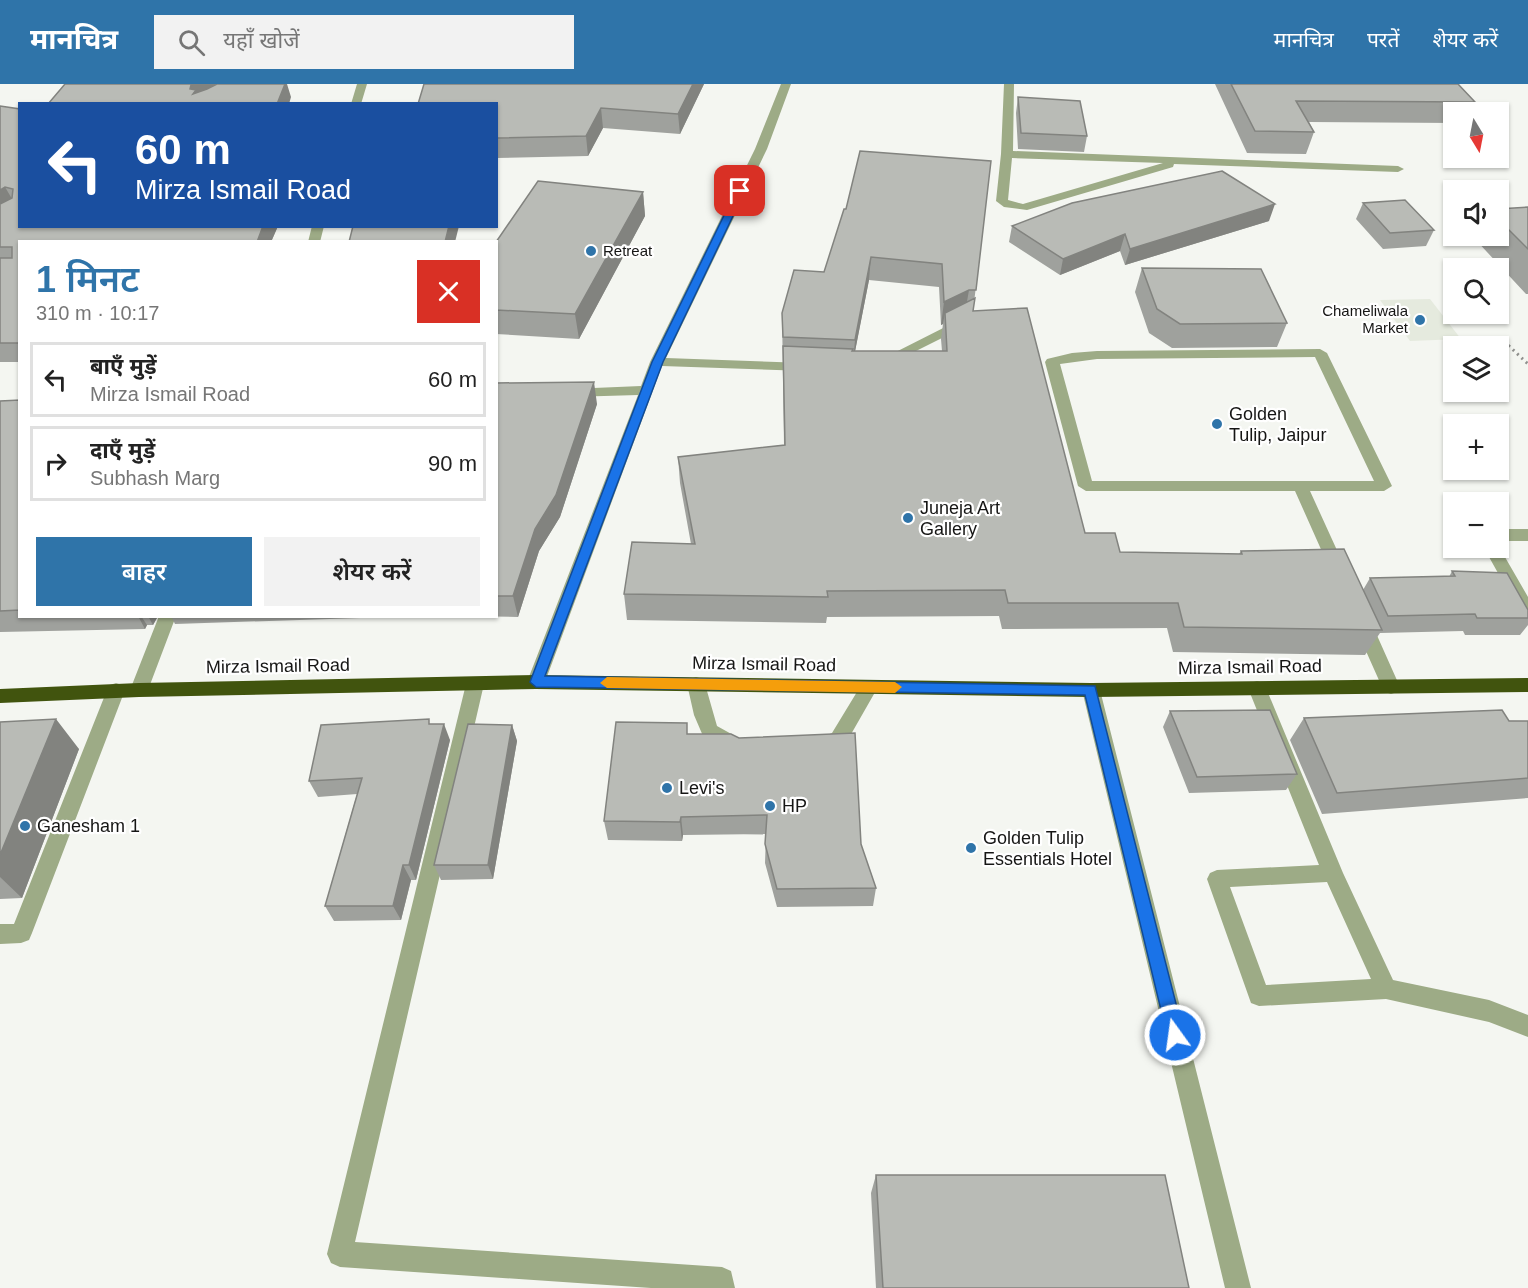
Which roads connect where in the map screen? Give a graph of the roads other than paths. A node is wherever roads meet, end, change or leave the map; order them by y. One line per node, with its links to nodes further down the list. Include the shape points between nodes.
1 (362, 84): 4 (street)
2 (786, 84): 9 (street, via 761,149)
3 (1009, 84): 5 (street)
4 (357, 102)
5 (1007, 154): 6 (street); 6 (street, via 1002,201 1023,208)
6 (1184, 161): 7 (street)
7 (1398, 169)
8 (970, 318): 10 (street)
9 (657, 362): 11 (street); 12 (street)
10 (876, 365)
11 (819, 367)
12 (646, 390): 13 (street); 22 (street)
13 (554, 394)
14 (1300, 486): 14 (street, via 1086,486 1052,362 1097,355 1320,353 1384,486); 18 (street)
15 (1509, 535): 16 (street)
16 (1528, 535)
17 (1498, 558): 20 (street)
18 (1343, 581)
19 (1353, 602): 27 (street)
20 (1528, 612)
21 (167, 618): 30 (street)
22 (536, 682): 23 (highway, Mirza Ismail Road); 24 (highway, Mirza Ismail Road)
23 (475, 684): 30 (highway, Mirza Ismail Road); 39 (street, via 340,1254 722,1280)
24 (696, 684): 26 (highway, Mirza Ismail Road); 34 (street, via 710,731 740,748)
25 (1528, 685): 27 (highway, Mirza Ismail Road)
26 (869, 687): 31 (highway, Mirza Ismail Road); 33 (street, via 839,738 821,746)
27 (1391, 687): 28 (highway, Mirza Ismail Road)
28 (1257, 688): 31 (highway, Mirza Ismail Road); 35 (street)
29 (116, 690): 30 (highway, Mirza Ismail Road); 32 (highway, Mirza Ismail Road); 36 (street, via 21,933)
30 (139, 690)
31 (1091, 690): 40 (street)
32 (0, 696)
33 (798, 747)
34 (752, 748)
35 (1333, 873): 37 (street); 37 (street, via 1218,879 1259,996)
36 (0, 934)
37 (1386, 989): 38 (street, via 1489,1011)
38 (1528, 1026)
39 (722, 1288)
40 (1238, 1288)

